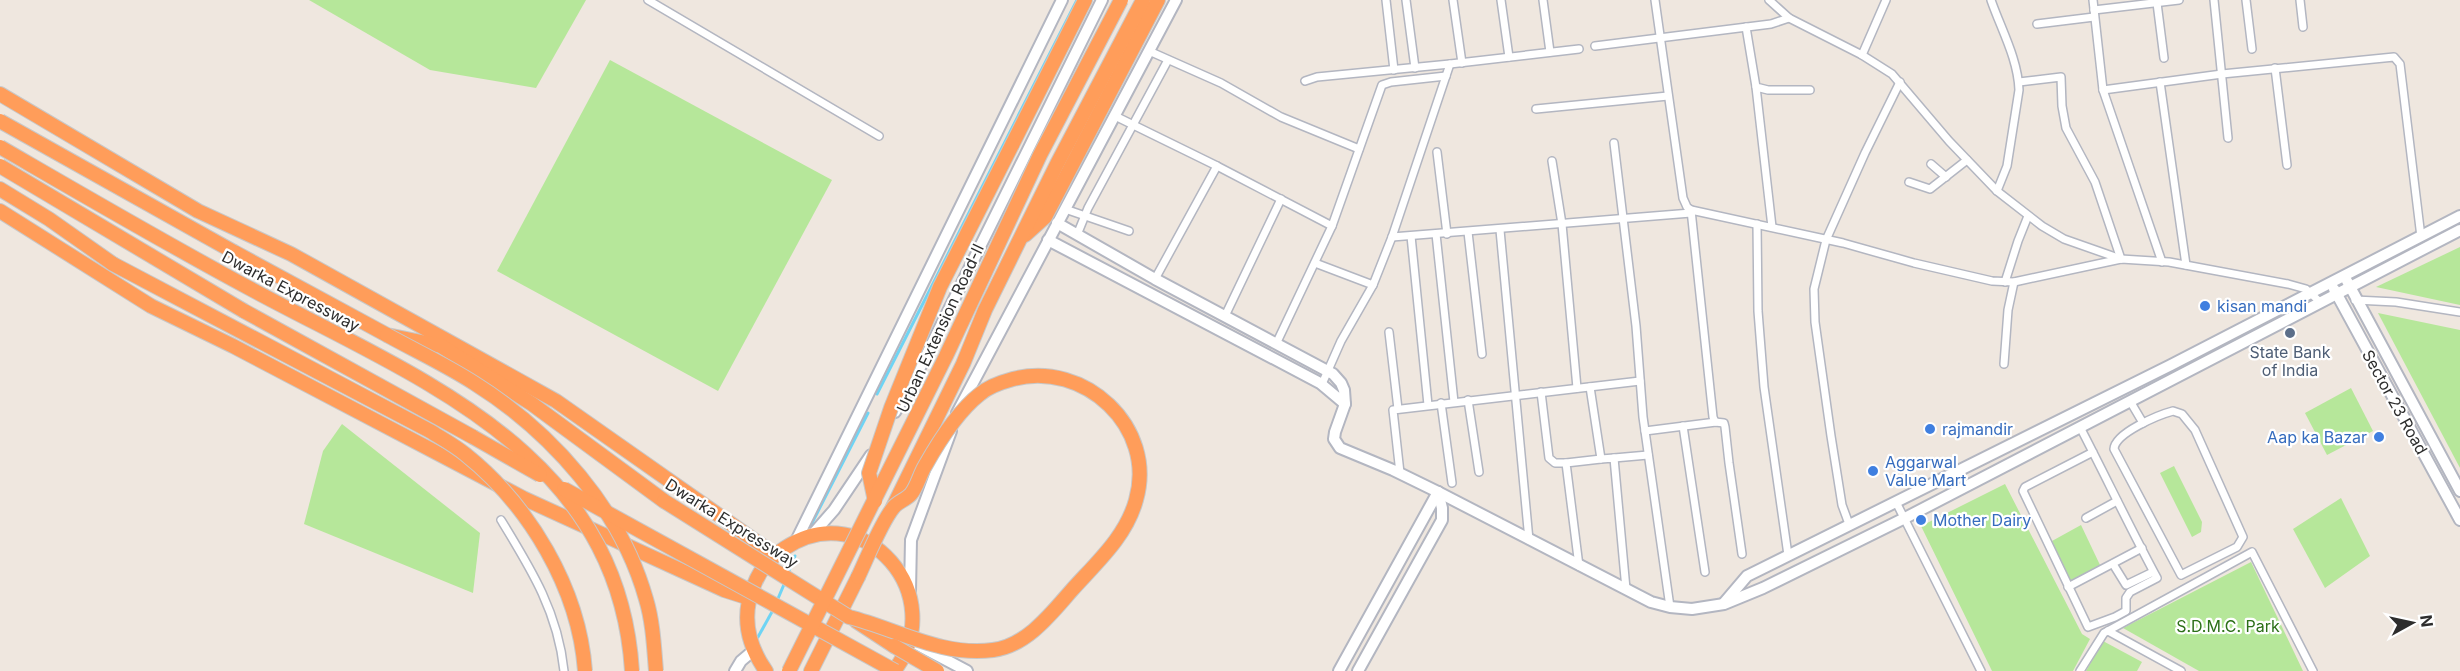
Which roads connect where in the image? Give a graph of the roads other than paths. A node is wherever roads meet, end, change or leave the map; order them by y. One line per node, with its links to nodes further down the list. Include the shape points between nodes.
1 (648, 0): 59 (street)
2 (1062, 0): 163 (street)
3 (1085, 0): 152 (highway, bridge, via 940,287 869,472)
4 (1102, 0): 161 (street, via 923,362 866,464)
5 (1121, 0): 152 (highway, Urban Extension Road-II, bridge, via 1040,155)
6 (1143, 0): 98 (highway, Urban Extension Road-II)
7 (1158, 0): 98 (highway, via 1045,217)
8 (1176, 0): 33 (street)
9 (1386, 0): 43 (street)
10 (1406, 0): 41 (street)
11 (1453, 0): 39 (street)
12 (1501, 0): 36 (street)
13 (1544, 0): 34 (street)
14 (1655, 0): 29 (street)
15 (1770, 0): 25 (street)
16 (1886, 0): 35 (street)
17 (1990, 0): 48 (street)
18 (2093, 0): 24 (street)
19 (2179, 0): 23 (street)
20 (2214, 0): 44 (street)
21 (2246, 0): 32 (street)
22 (2300, 0): 28 (street)
23 (2157, 3): 24 (street); 37 (street)
24 (2094, 14): 26 (street); 52 (street)
25 (1789, 18): 27 (street); 35 (street)
26 (2037, 24)
27 (1746, 27): 29 (street); 50 (street)
28 (2303, 27)
29 (1660, 38): 30 (street); 54 (street)
30 (1595, 46)
31 (1579, 49): 34 (street)
32 (2252, 49)
33 (1149, 51): 38 (street); 56 (street)
34 (1550, 52): 36 (street)
35 (1862, 55): 47 (street)
36 (1509, 57): 39 (street)
37 (2164, 58)
38 (1168, 60): 58 (street); 63 (street, via 1221,83 1281,117)
39 (1462, 63): 40 (street)
40 (1450, 64): 41 (street); 45 (street)
41 (1416, 68): 43 (street)
42 (2275, 68): 44 (street); 68 (street); 97 (street, via 2390,56 2397,60)
43 (1394, 70): 46 (street)
44 (2222, 74): 49 (street); 60 (street)
45 (1446, 76): 63 (street, via 1382,85); 96 (street)
46 (1305, 81)
47 (1900, 82): 65 (street); 100 (street)
48 (2019, 82): 74 (street, via 2007,166); 101 (street, via 2061,77 2066,128 2095,182)
49 (2160, 82): 52 (street); 104 (street)
50 (1756, 87): 51 (street); 87 (street)
51 (1810, 90)
52 (2103, 90): 102 (street)
53 (0, 94): 165 (highway, via 198,211 291,254 556,401)
54 (1668, 96): 55 (street); 78 (street, via 1683,198)
55 (1536, 109)
56 (1115, 116): 58 (street); 76 (street)
57 (0, 121): 119 (highway, Dwarka Expressway, bridge)
58 (1132, 124): 70 (street); 79 (street)
59 (879, 136)
60 (2228, 138)
61 (1614, 144): 82 (street)
62 (0, 147): 185 (highway, Dwarka Expressway, bridge, via 251,289 384,358 489,422 570,501 592,536 610,568 630,644)
63 (1359, 149): 86 (street)
64 (1437, 152): 93 (street)
65 (1967, 160): 71 (street); 74 (street)
66 (1552, 161): 84 (street)
67 (1931, 164): 71 (street)
68 (2287, 165)
69 (0, 166): 193 (highway, bridge, via 195,284)
70 (1217, 166): 75 (street); 106 (street)
71 (1946, 177): 72 (street, via 1930,189)
72 (1909, 182)
73 (0, 189): 184 (highway, bridge, via 113,264 430,431 465,454 521,511 545,546 576,623)
74 (1997, 191): 80 (street)
75 (1281, 199): 86 (street); 117 (street)
76 (1065, 209): 79 (street); 83 (street)
77 (0, 211): 175 (highway, via 151,306 411,441 567,519)
78 (1691, 211): 82 (street); 85 (street); 137 (street)
79 (1083, 216): 90 (street); 94 (street)
80 (2028, 216): 101 (street, via 2064,239); 107 (street)
81 (2460, 216): 97 (street)
82 (1623, 219): 84 (street); 124 (street)
83 (1057, 224): 94 (street); 99 (street)
84 (1562, 224): 88 (street); 127 (street)
85 (1757, 224): 87 (street); 167 (street, via 1764,387)
86 (1332, 226): 103 (street)
87 (1772, 228): 100 (street)
88 (1500, 230): 91 (street); 129 (street)
89 (2460, 230): 111 (street)
90 (1129, 231)
91 (1468, 232): 93 (street); 121 (street)
92 (1436, 234): 93 (street); 95 (street); 132 (street)
93 (1447, 234)
94 (1077, 235): 106 (street)
95 (1411, 236): 96 (street); 135 (street)
96 (1392, 237): 110 (street)
97 (2421, 237): 105 (street)
98 (1019, 240): 155 (highway, Urban Extension Road-II)
99 (1048, 240): 125 (street); 174 (street, via 960,406 911,540)
100 (1826, 240): 107 (street, via 1978,279); 160 (street, via 1814,289 1815,322 1842,506)
101 (2121, 259): 102 (street); 108 (street)
102 (2162, 262): 104 (street)
103 (1315, 263): 110 (street); 120 (street)
104 (2186, 265): 112 (street, via 2277,281)
105 (2344, 276): 109 (street); 111 (street, Sector 23 Road)
106 (1155, 279): 117 (street)
107 (2006, 282): 108 (street)
108 (2014, 282): 122 (street, via 2007,310)
109 (2331, 283): 112 (street); 113 (street, Sector 23 Road)
110 (1373, 285): 123 (street)
111 (2349, 287): 113 (street); 114 (street, Sector 23 Road)
112 (2312, 293): 115 (street); 154 (street)
113 (2336, 294): 115 (street); 159 (street, Sector 23 Road)
114 (2355, 300): 116 (street); 150 (street, Sector 23 Road)
115 (2320, 302): 131 (street)
116 (2460, 312)
117 (1225, 316): 120 (street)
118 (1389, 332): 136 (street)
119 (387, 335): 178 (highway, Dwarka Expressway, bridge, via 441,346 469,363 664,501); 186 (highway, Dwarka Expressway, bridge, via 475,383 516,413 560,454 594,494 633,560 654,640)
120 (1277, 342): 123 (street)
121 (1482, 354)
122 (2004, 364)
123 (1327, 369): 125 (street); 133 (street, via 1341,382)
124 (1640, 381): 126 (street); 141 (street)
125 (1322, 384): 133 (street)
126 (1590, 387): 127 (street); 145 (street)
127 (1577, 388): 128 (street)
128 (1541, 392): 129 (street); 146 (street, via 1549,458)
129 (1516, 396): 130 (street); 162 (street)
130 (1468, 400): 132 (street); 147 (street)
131 (2130, 401): 138 (street); 140 (street)
132 (1454, 402): 134 (street)
133 (1345, 404): 148 (street, via 1335,432 1336,444)
134 (1441, 404): 135 (street); 149 (street)
135 (1428, 405): 136 (street)
136 (1398, 409): 148 (street, via 1393,410)
137 (1716, 422): 139 (street); 166 (street, via 1724,423 1725,427)
138 (2143, 423): 138 (street, via 2172,411 2189,420 2243,534 2237,547 2184,575 2178,572 2114,449 2122,436)
139 (1683, 426): 141 (street); 170 (street)
140 (2080, 427): 142 (street); 156 (street)
141 (1645, 431): 143 (street)
142 (2093, 452): 153 (street); 172 (street, via 2023,491)
143 (1648, 455): 144 (street); 177 (street)
144 (1614, 458): 145 (street); 173 (street)
145 (1601, 459): 146 (street)
146 (1566, 463): 169 (street)
147 (1479, 472)
148 (1400, 473): 151 (street)
149 (1452, 483)
150 (2460, 491)
151 (1438, 492): 162 (street); 196 (street); 197 (street, via 1442,519)
152 (875, 501): 190 (highway, Urban Extension Road-II, bridge)
153 (2117, 501): 157 (street); 164 (street)
154 (1896, 502): 156 (street); 160 (street)
155 (893, 507): 178 (highway, bridge, via 911,494 956,418 980,393 1022,377 1057,377 1090,389 1118,413 1138,453 1137,498 1120,536 1045,620 1020,640 996,650 956,651); 181 (highway, Urban Extension Road-II, bridge)
156 (1905, 518): 176 (street); 198 (street)
157 (2086, 518)
158 (501, 520): 183 (street, via 544,593)
159 (2460, 520)
160 (1850, 524): 167 (street)
161 (812, 535): 163 (highway); 174 (highway, via 830,533 868,543 885,554 900,572)
162 (1529, 540): 169 (street)
163 (796, 541): 165 (highway)
164 (2142, 548): 168 (street); 171 (street)
165 (774, 554): 175 (highway, via 758,574)
166 (1743, 554)
167 (1788, 555): 176 (street, via 1747,576)
168 (2113, 564): 171 (street, via 2126,585); 172 (street)
169 (1579, 566): 173 (street)
170 (1706, 572)
171 (2154, 572): 172 (street, via 2157,578 2130,592 2126,611 2088,627)
172 (2068, 588)
173 (1626, 589): 177 (street)
174 (910, 594): 180 (highway, via 914,617)
175 (748, 598): 182 (highway, via 746,618)
176 (1724, 604): 177 (street, via 1692,609)
177 (1670, 607)
178 (849, 616): 194 (highway, Dwarka Expressway, bridge)
179 (2108, 631): 199 (street, via 2097,641); 200 (street); 201 (street, via 2252,552)
180 (910, 641): 193 (highway); 195 (street)
181 (823, 648): 191 (highway, Urban Extension Road-II); 192 (highway)
182 (755, 654): 187 (street, via 741,661); 188 (highway); 189 (highway)
183 (564, 671)
184 (585, 671)
185 (632, 671)
186 (656, 671)
187 (735, 671)
188 (751, 671)
189 (766, 671)
190 (789, 671)
191 (811, 671)
192 (820, 671)
193 (894, 671)
194 (938, 671)
195 (967, 671)
196 (1339, 671)
197 (1358, 671)
198 (1981, 671)
199 (2080, 671)
200 (2181, 671)
201 (2313, 671)

